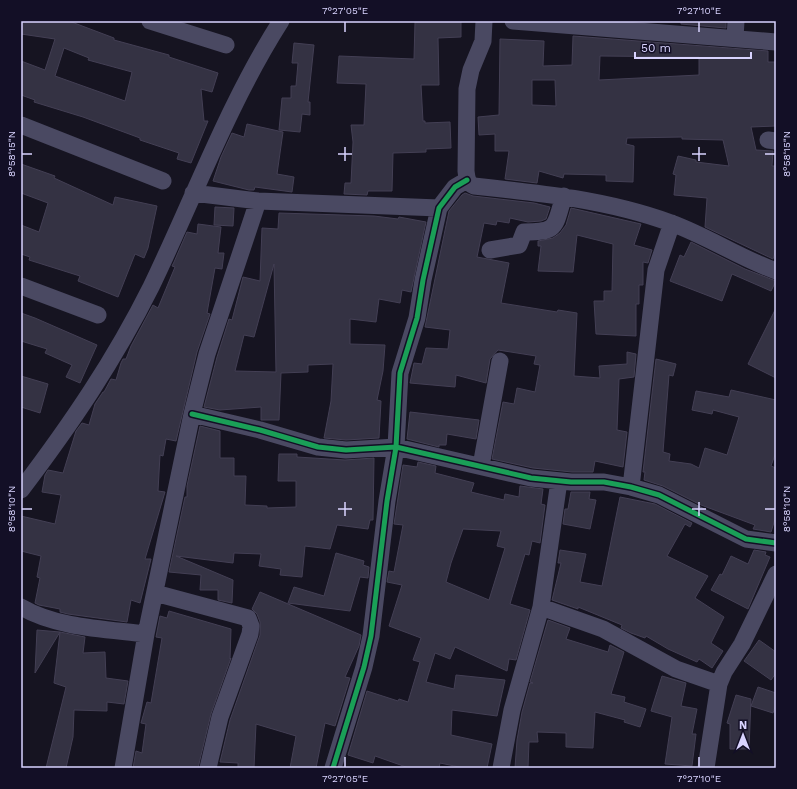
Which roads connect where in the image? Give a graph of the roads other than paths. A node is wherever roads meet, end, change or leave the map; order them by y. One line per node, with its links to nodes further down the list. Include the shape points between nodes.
1 (150, 21): 8 (street)
2 (281, 21): 12 (street, via 237,100)
3 (484, 21): 10 (street, via 483,41 466,89)
4 (513, 21): 6 (street)
5 (736, 21): 6 (street)
6 (735, 38): 7 (street)
7 (776, 42)
8 (226, 45)
9 (21, 125): 11 (street)
10 (467, 180): 13 (street, via 474,186); 15 (street, via 455,187)
11 (163, 181)
12 (193, 193): 14 (street); 27 (street, via 151,286 124,338 66,430)
13 (564, 196): 16 (street, via 624,208); 17 (street, via 554,226 550,230 524,232 519,245)
14 (258, 201): 15 (street); 22 (street, via 207,354)
15 (439, 208): 23 (street, via 417,318 400,373)
16 (672, 223): 18 (street); 26 (street, via 656,270)
17 (490, 250)
18 (776, 271)
19 (21, 286): 20 (street)
20 (98, 315)
21 (500, 361): 24 (street)
22 (192, 414): 23 (street, via 318,447 346,450); 30 (street)
23 (396, 447): 24 (street); 37 (street, via 371,636)
24 (481, 466): 25 (street, via 531,478)
25 (559, 481): 26 (street, via 604,482); 32 (street)
26 (631, 487): 28 (street, via 659,495 746,539)
27 (21, 490)
28 (776, 543)
29 (776, 574): 34 (street, via 742,644)
30 (155, 593): 33 (street); 36 (street, via 248,618 251,626 220,717)
31 (21, 607): 33 (street, via 60,622)
32 (541, 607): 34 (street, via 603,629 676,669); 38 (street, via 512,710)
33 (146, 634): 35 (street)
34 (719, 684): 39 (street)
35 (123, 768)
36 (208, 768)
37 (333, 768)
38 (501, 768)
39 (706, 768)

